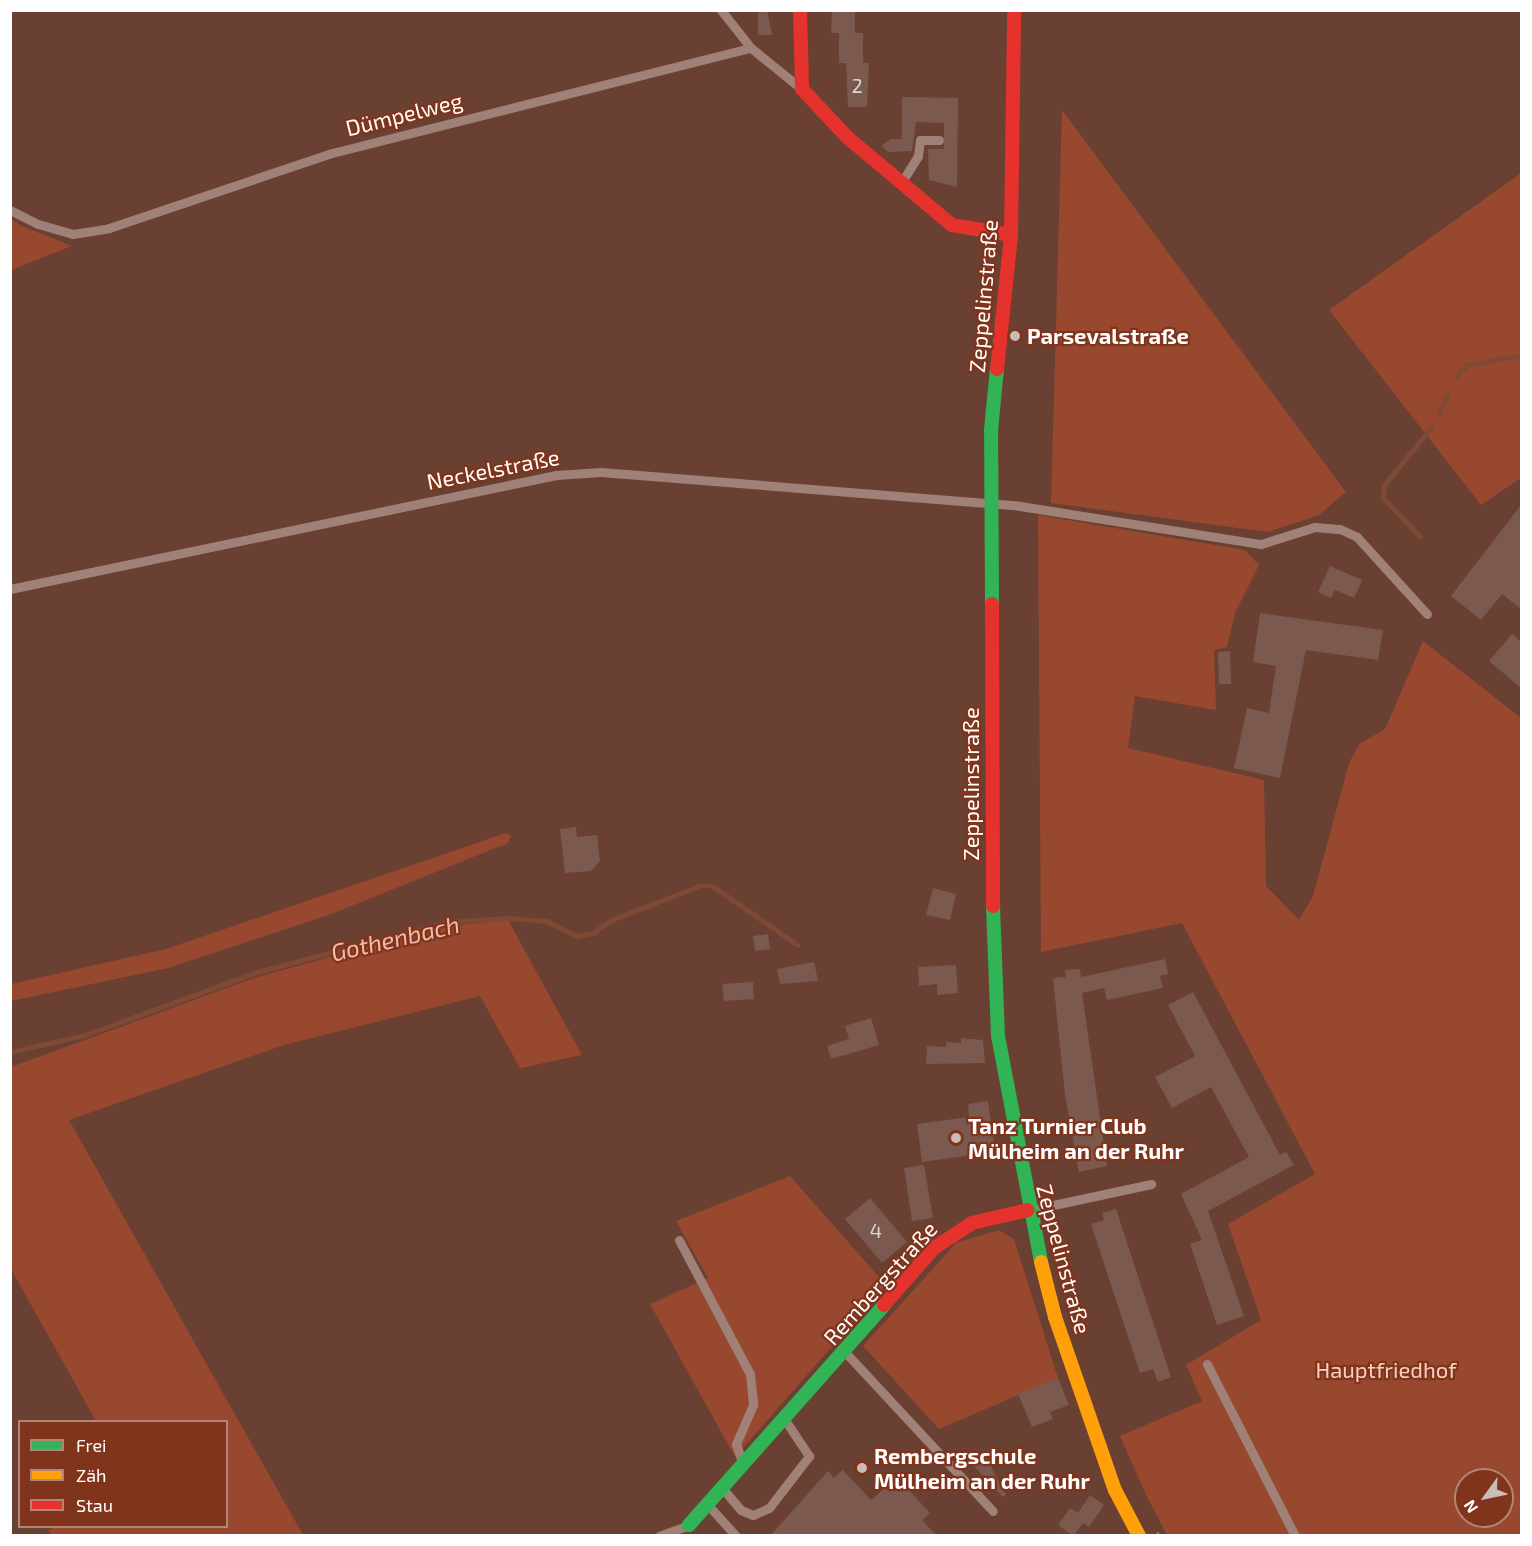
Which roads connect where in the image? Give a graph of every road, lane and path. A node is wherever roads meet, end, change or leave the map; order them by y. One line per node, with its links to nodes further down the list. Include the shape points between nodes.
1 (721, 10): 4 (lane)
2 (800, 10): 5 (main road)
3 (1014, 10): 9 (main road, Zeppelinstraße)
4 (751, 48): 5 (lane); 8 (lane, Dümpelweg, via 332,153 109,228 73,234 38,224)
5 (802, 89): 7 (main road, via 847,137)
6 (939, 140): 7 (lane, via 920,140 918,156)
7 (901, 183): 9 (main road, via 952,225)
8 (10, 210)
9 (1011, 234): 10 (main road, Zeppelinstraße, via 991,430)
10 (991, 505): 11 (lane, Neckelstraße, via 601,472 556,475); 12 (lane, Neckelstraße, via 1261,544 1315,527 1340,529 1357,537); 14 (main road, Zeppelinstraße, via 993,964 998,1036)
11 (10, 590)
12 (1427, 614)
13 (1151, 1184): 14 (lane)
14 (1028, 1210): 16 (main road, Rembergstraße, via 972,1223 948,1235); 26 (main road, Zeppelinstraße, via 1087,1415)
15 (679, 1240): 19 (lane, via 750,1374 753,1404 736,1444 736,1453)
16 (845, 1352): 18 (main road, Rembergstraße); 22 (lane)
17 (1207, 1364): 27 (lane)
18 (785, 1420): 19 (main road, Rembergstraße); 20 (lane, via 809,1456 769,1509 753,1515 741,1510)
19 (746, 1464): 20 (main road, Rembergstraße)
20 (724, 1490): 21 (main road, Rembergstraße)
21 (708, 1505): 23 (main road, Rembergstraße); 25 (lane)
22 (993, 1511)
23 (689, 1525): 24 (lane, Rembergstraße)
24 (659, 1536)
25 (736, 1536)
26 (1139, 1536)
27 (1295, 1536)

